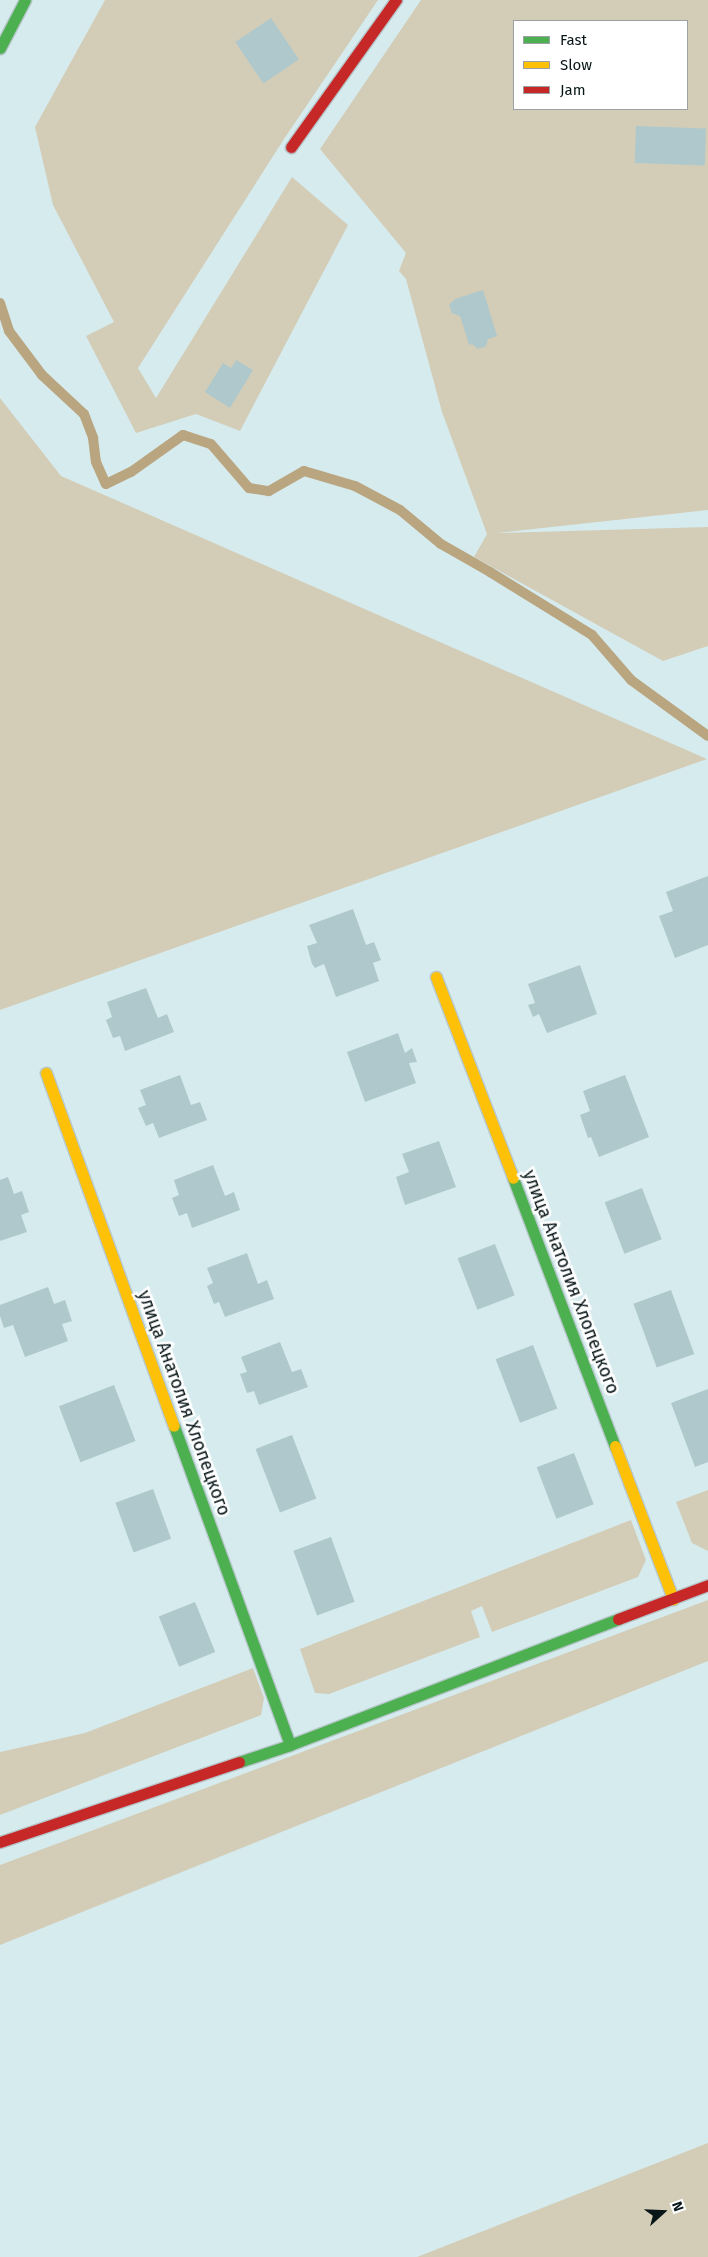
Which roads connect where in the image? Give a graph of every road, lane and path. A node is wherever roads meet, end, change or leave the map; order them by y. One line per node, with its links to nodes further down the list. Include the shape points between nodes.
1 (25, 0): 3 (street)
2 (396, 0): 4 (street)
3 (0, 48)
4 (291, 146)
5 (436, 977): 8 (street, улица Анатолия Хлопецкого)
6 (46, 1073): 9 (street, улица Анатолия Хлопецкого)
7 (708, 1586): 8 (street)
8 (673, 1599): 9 (street)
9 (290, 1745): 10 (street)
10 (0, 1842)

